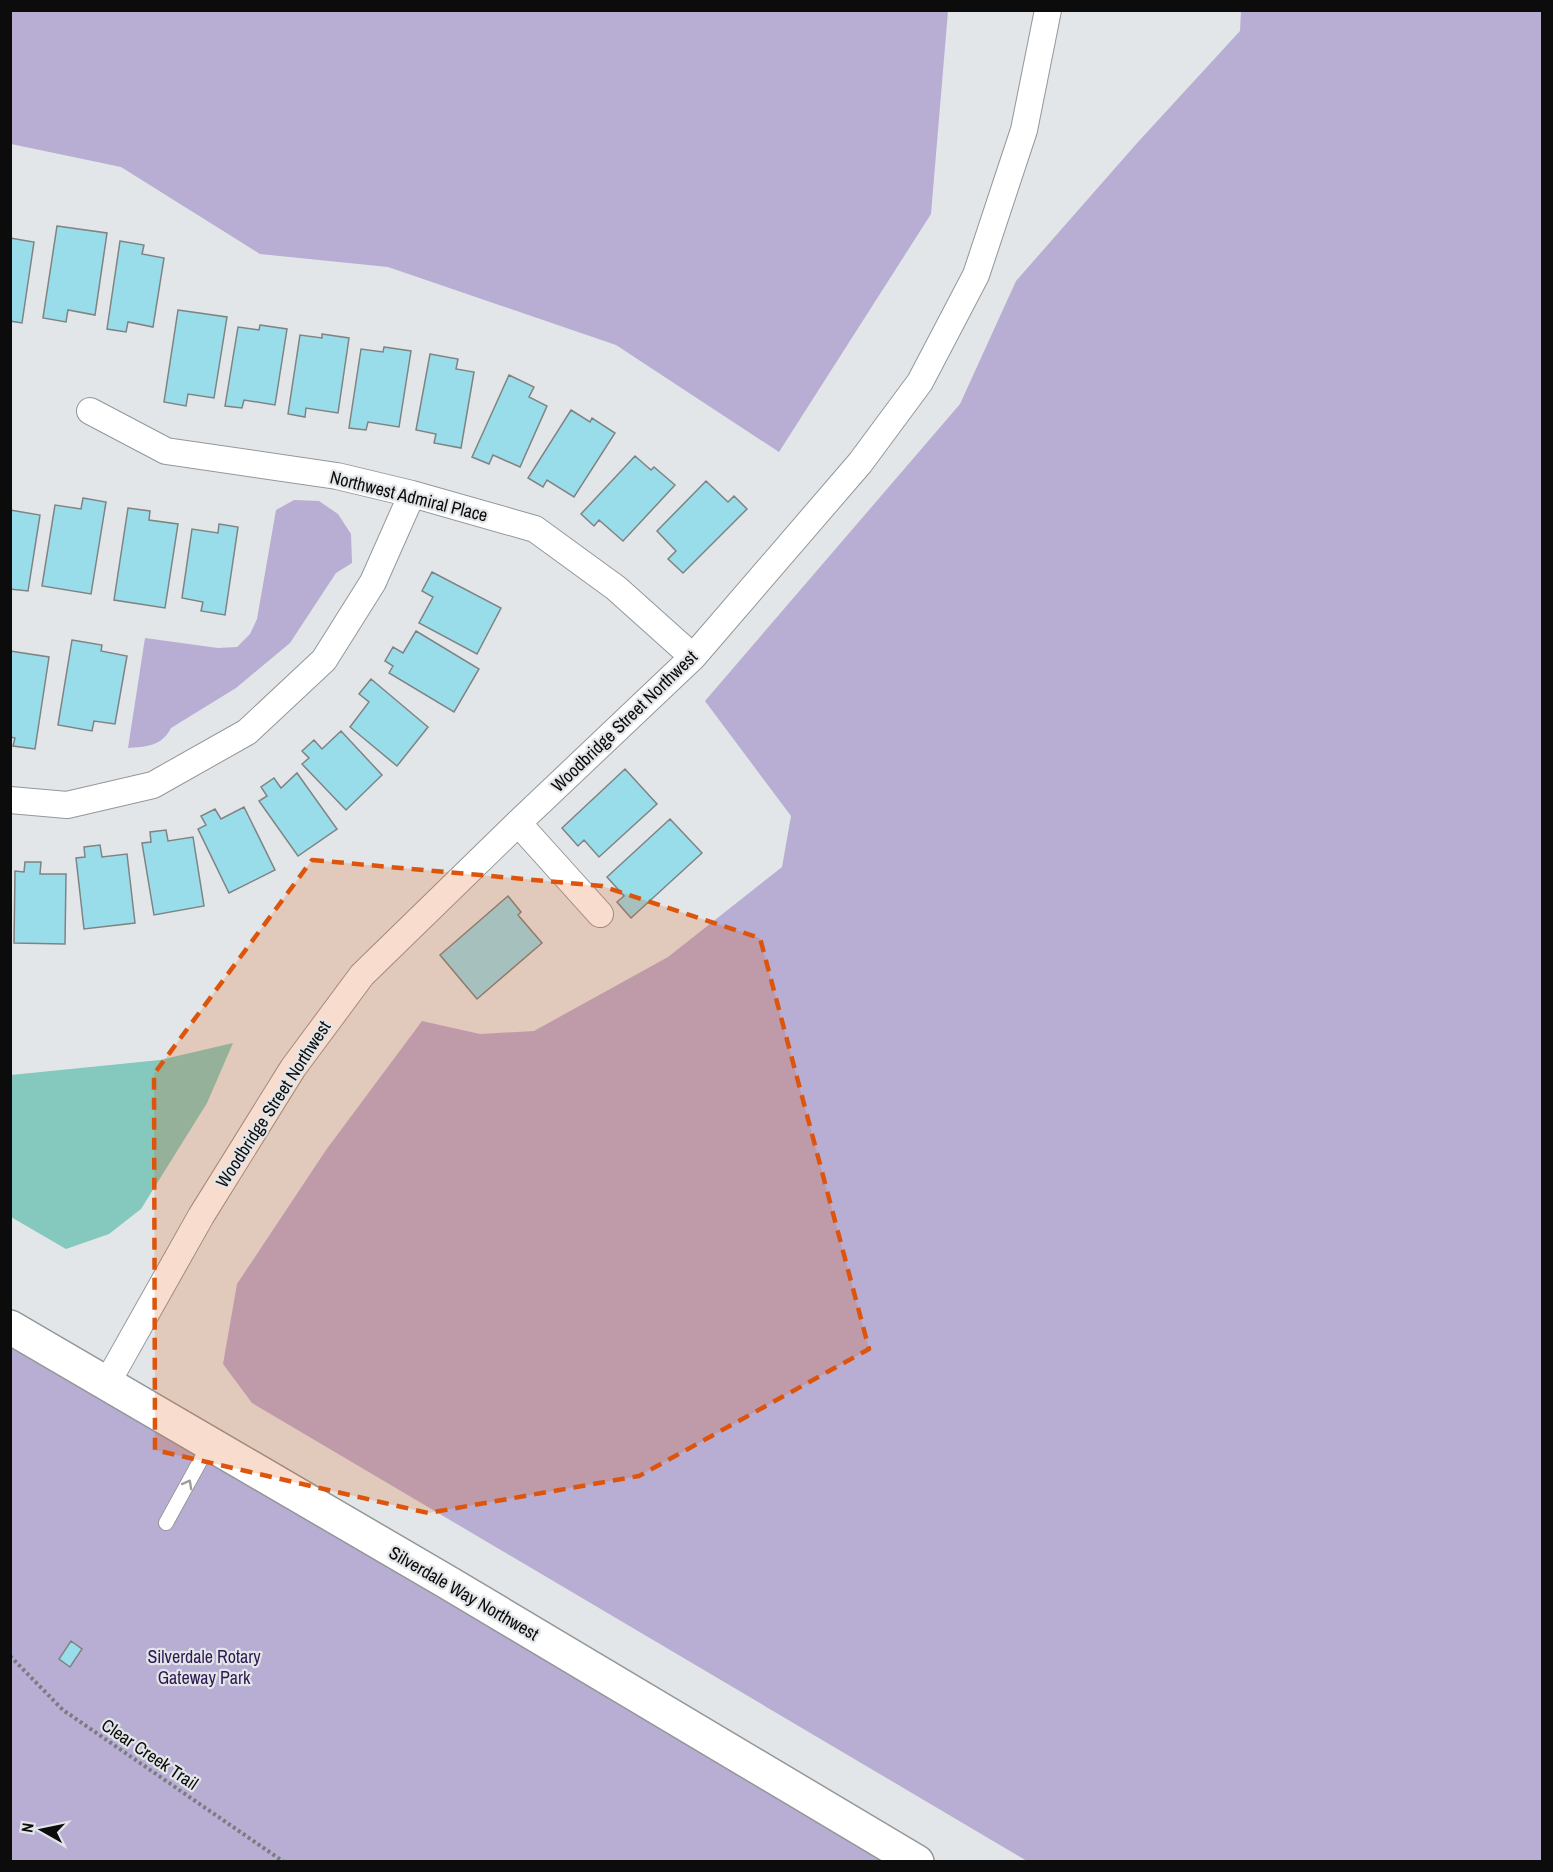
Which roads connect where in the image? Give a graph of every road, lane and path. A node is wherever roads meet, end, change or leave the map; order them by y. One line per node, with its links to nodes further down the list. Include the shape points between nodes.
1 (1048, 10): 4 (street, Woodbridge Street Northwest, via 1024,130 976,275 920,382 860,463)
2 (90, 411): 3 (street, Northwest Admiral Place, via 166,451 337,476)
3 (412, 494): 4 (street, Northwest Admiral Place, via 535,529 616,588); 5 (street, via 373,582 324,660 247,732 153,785 67,805)
4 (693, 657): 6 (street, Woodbridge Street Northwest)
5 (10, 800)
6 (518, 823): 7 (street); 9 (street, Woodbridge Street Northwest, via 362,975 293,1068 201,1216)
7 (600, 914)
8 (10, 1327): 9 (main road, Silverdale Way Northwest)
9 (107, 1383): 10 (main road, Silverdale Way Northwest)
10 (208, 1445): 11 (lane, one-way to 10); 14 (main road, Silverdale Way Northwest)
11 (166, 1523)
12 (10, 1656): 13 (path, Clear Creek Trail, via 63,1710)
13 (284, 1862)
14 (917, 1862)

